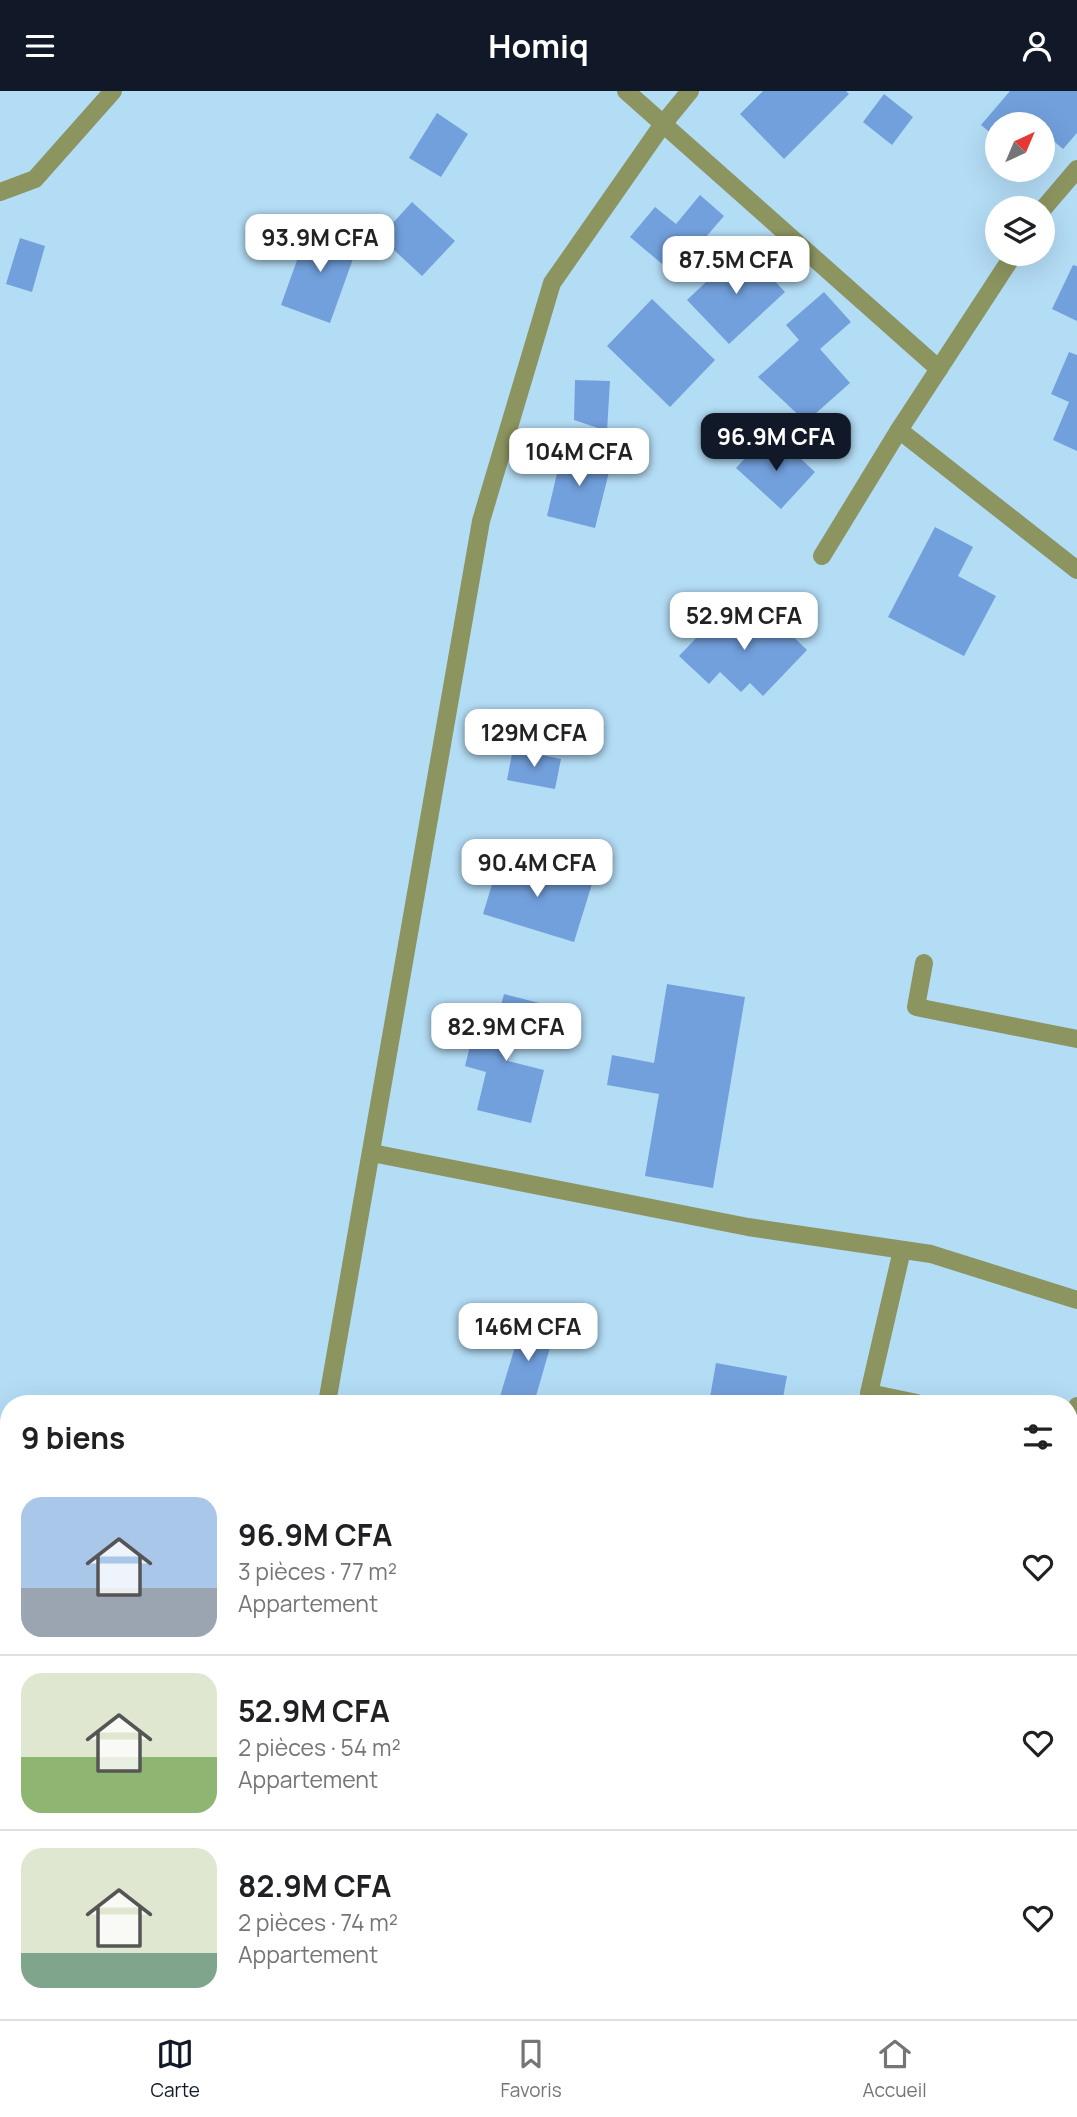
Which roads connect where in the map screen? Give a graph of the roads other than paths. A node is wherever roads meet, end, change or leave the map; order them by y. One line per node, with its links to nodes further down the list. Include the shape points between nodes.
1 (113, 91): 6 (street, via 35,179)
2 (626, 91): 4 (street)
3 (690, 91): 4 (street)
4 (663, 124): 9 (street); 15 (street, via 552,283 481,521)
5 (1077, 169): 7 (street)
6 (0, 192)
7 (1054, 196)
8 (1006, 266): 9 (street)
9 (939, 369): 10 (street)
10 (899, 430): 11 (street); 12 (street)
11 (821, 556)
12 (1077, 570)
13 (924, 963): 14 (street, via 916,1007)
14 (1077, 1038)
15 (372, 1153): 16 (street, via 748,1227); 18 (street)
16 (902, 1250): 17 (street, via 931,1254); 19 (street, via 869,1393)
17 (1077, 1300)
18 (328, 1395)
19 (879, 1395)

